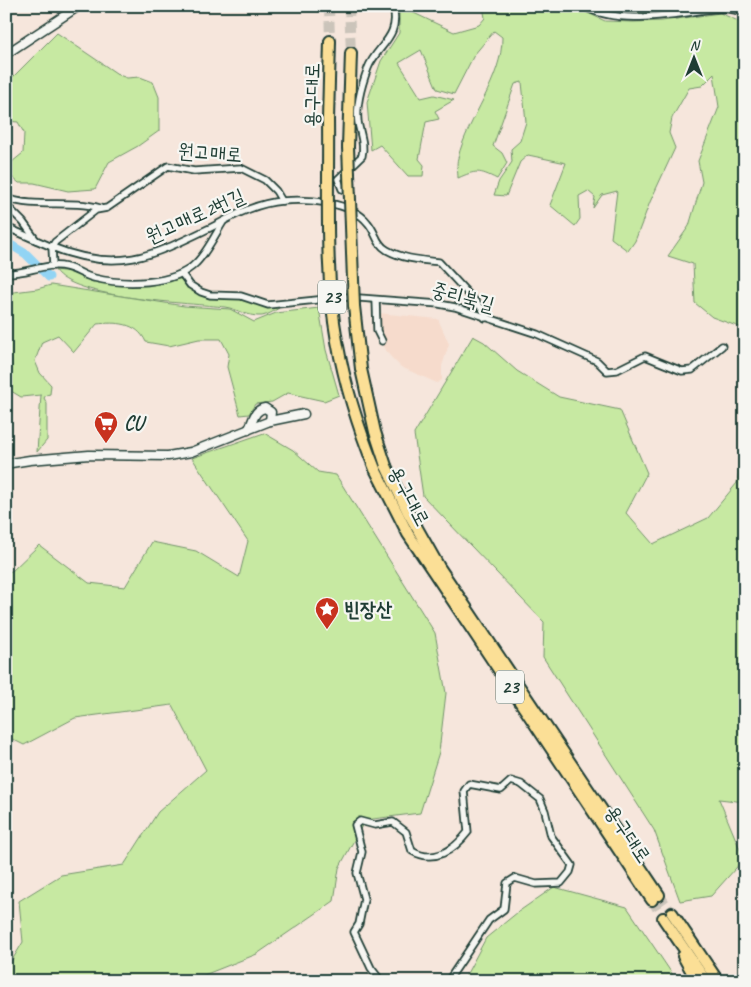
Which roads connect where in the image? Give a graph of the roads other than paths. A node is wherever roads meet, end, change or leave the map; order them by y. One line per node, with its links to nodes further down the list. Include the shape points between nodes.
1 (79, 6): 6 (street)
2 (393, 6): 12 (street, via 395,16 391,34 368,67 359,104 363,154 359,162 338,178 342,189 354,195 354,204)
3 (582, 6): 4 (street, via 606,16 620,17 692,12 714,7)
4 (745, 13)
5 (330, 41): 7 (highway, 용구대로 / 23, bridge, via 331,275 337,340 352,408 375,469 408,534 656,898 439,567 386,466 361,370 354,306 348,147)
6 (6, 54)
7 (351, 54)
8 (6, 198): 11 (street)
9 (282, 201): 11 (street, 원고매로, via 265,180 241,168 194,171 176,166 161,170 114,204); 12 (street, via 322,203); 13 (street, 원고매로2번길, via 250,208)
10 (6, 205): 15 (street)
11 (100, 208): 16 (street, 원고매로, via 55,242)
12 (349, 209): 21 (street, via 370,224 378,243 387,250 406,258 439,262 486,313)
13 (223, 221): 16 (street, 원고매로2번길, via 169,248 120,261 89,260); 19 (street, via 197,263)
14 (6, 227): 15 (street)
15 (37, 241): 16 (street)
16 (52, 248): 17 (street)
17 (51, 266): 18 (street); 19 (street, via 71,268 94,278 149,283)
18 (6, 273)
19 (182, 274): 20 (street, 중리북길, via 200,292 241,296 268,305 323,298)
20 (376, 300): 21 (street, 중리북길, via 439,304); 22 (street, via 377,331)
21 (485, 318): 23 (street, 중리북길, via 537,334 597,361 607,371 617,370 645,356 682,371 692,370)
22 (382, 341)
23 (722, 346)
24 (304, 414): 25 (street)
25 (270, 421): 26 (street); 26 (street, via 271,412 260,409)
26 (248, 430): 27 (street, via 190,452 168,456 89,454 30,460)
27 (6, 466)
28 (668, 919): 31 (highway); 32 (highway); 33 (highway)
29 (381, 981): 30 (street, via 354,932 364,899 357,873 362,852 355,825 360,821 375,825 393,822 406,832 412,851 421,856 448,852 468,832 464,791 469,784 501,790 511,781 520,784 540,799 551,836 572,865 570,872 561,883 536,884 515,878 507,883 504,909 489,920)
30 (448, 981)
31 (697, 981)
32 (706, 981)
33 (718, 981)

